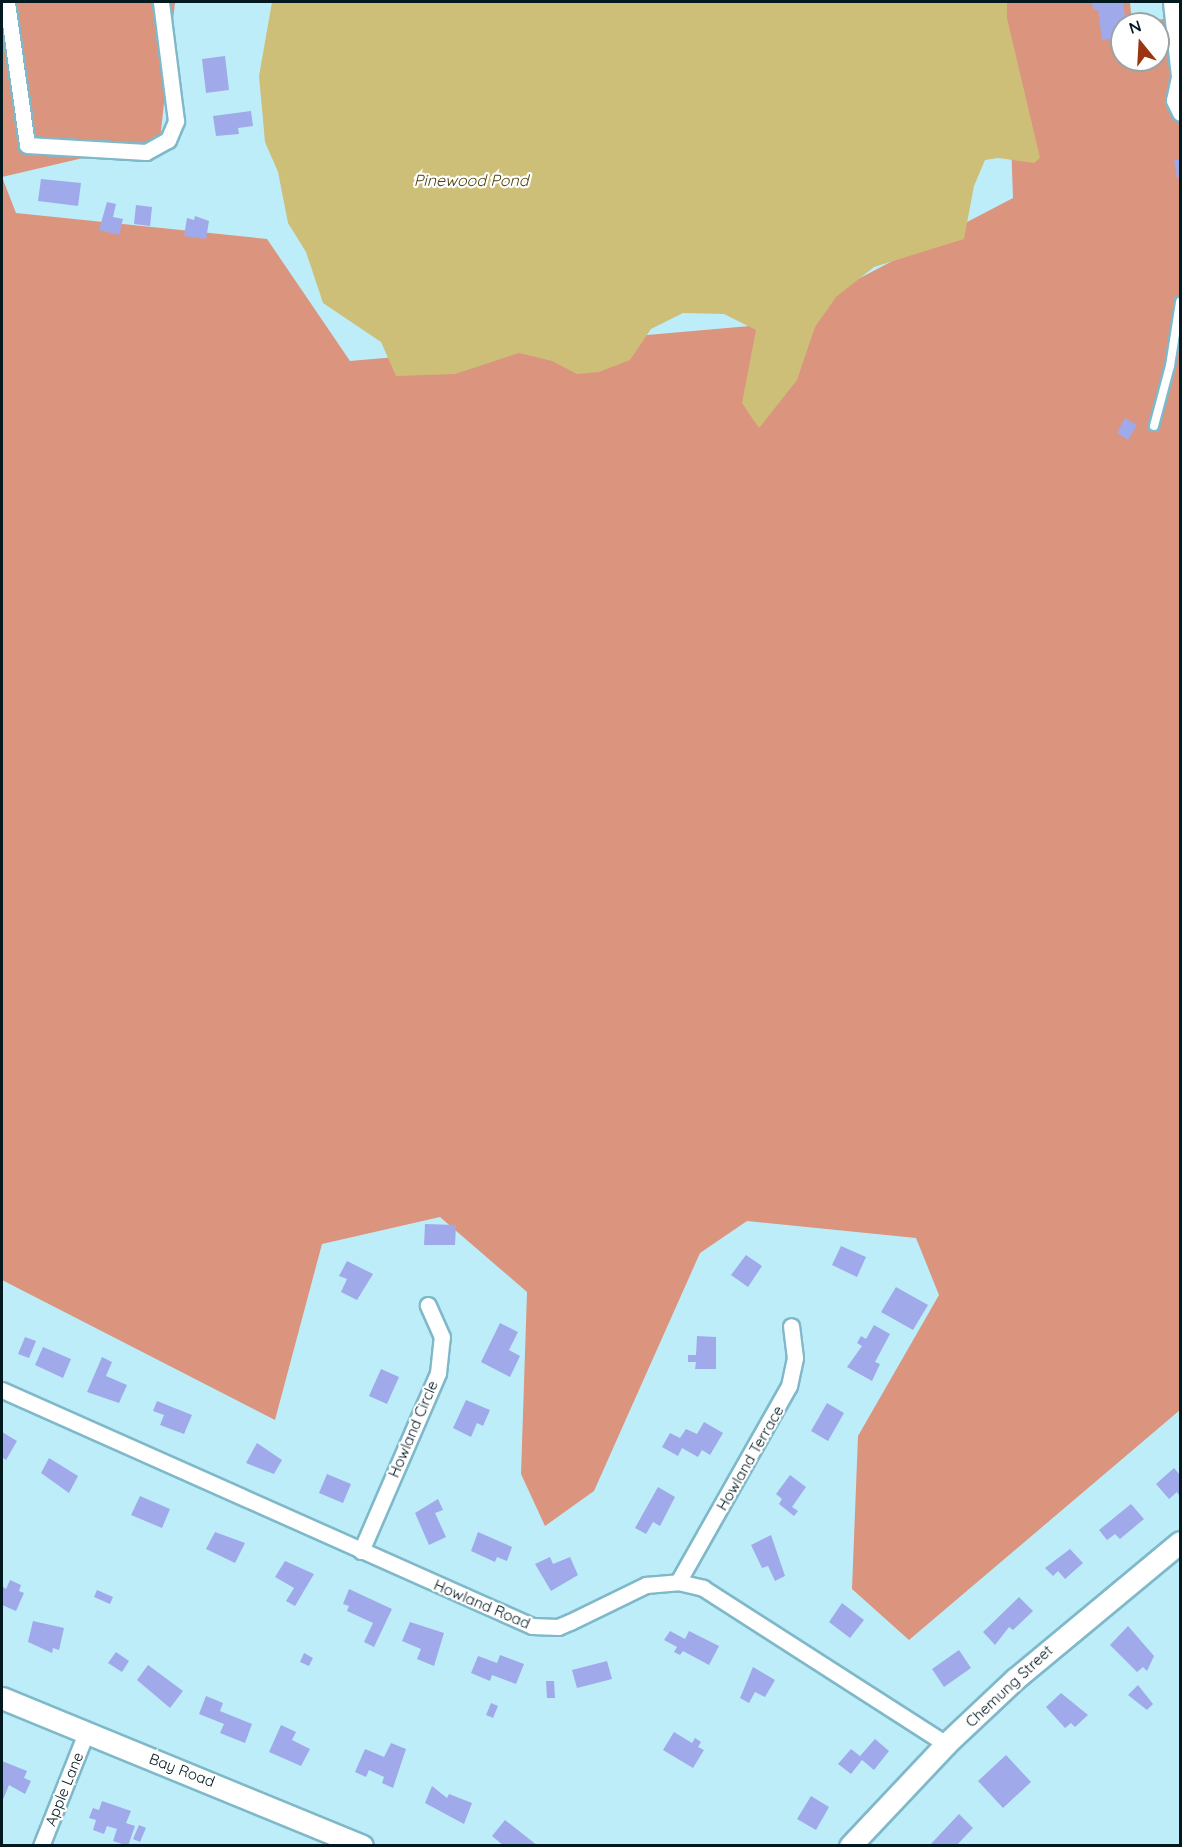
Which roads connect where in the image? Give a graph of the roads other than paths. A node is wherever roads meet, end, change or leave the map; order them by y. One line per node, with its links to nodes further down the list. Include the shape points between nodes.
1 (7, 2): 2 (street, via 27,145 146,152 168,140 176,121)
2 (161, 2)
3 (1171, 2): 4 (street, via 1179,77 1174,100)
4 (1180, 112)
5 (1180, 302): 6 (lane, via 1170,366)
6 (1154, 426)
7 (428, 1305): 11 (street, Howland Circle, via 442,1337 438,1372)
8 (791, 1326): 12 (street, Howland Terrace, via 795,1358 789,1386)
9 (2, 1390): 11 (street, Howland Road)
10 (1180, 1542): 15 (street, Chemung Street, via 1063,1636)
11 (361, 1551): 12 (street, Howland Road, via 518,1621 544,1628 570,1622 631,1590)
12 (678, 1582): 15 (street, Howland Road, via 716,1595)
13 (2, 1698): 14 (street, Bay Road)
14 (86, 1733): 16 (street, Apple Lane); 17 (street, Bay Road)
15 (946, 1744): 18 (street, Chemung Street)
16 (42, 1845)
17 (362, 1845)
18 (850, 1845)

